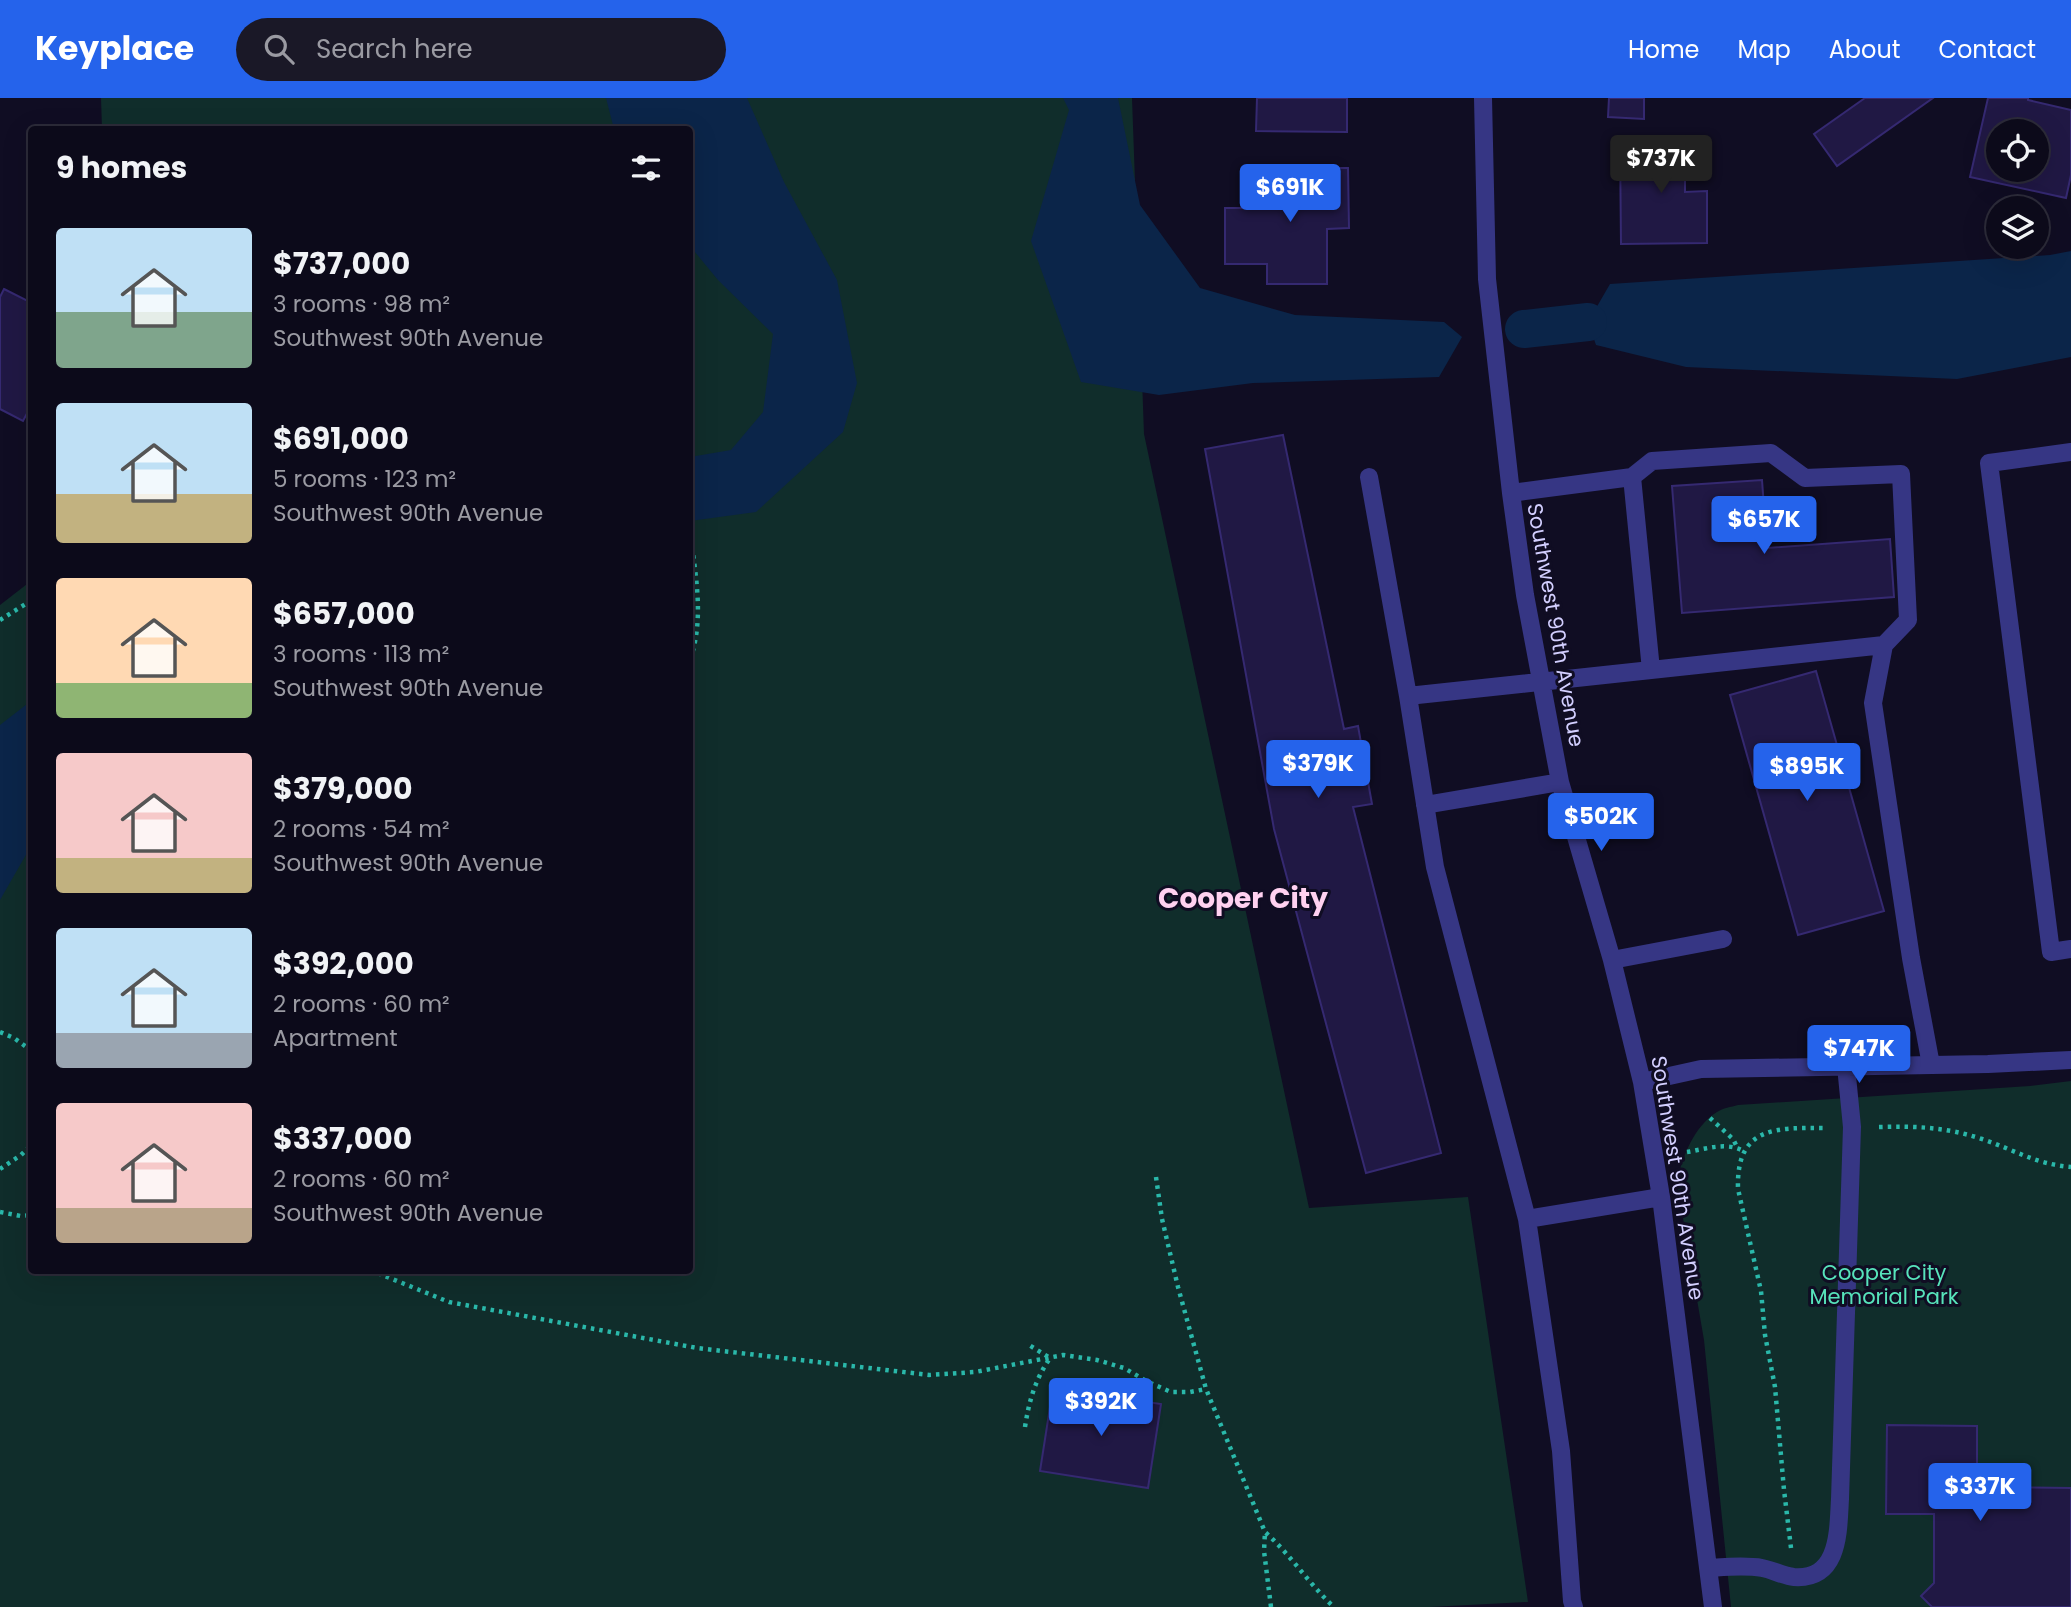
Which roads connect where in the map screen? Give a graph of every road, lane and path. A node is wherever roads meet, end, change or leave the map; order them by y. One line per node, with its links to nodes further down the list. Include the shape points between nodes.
1 (1483, 98): 5 (street, Southwest 90th Avenue, via 1488,279)
2 (2071, 452): 17 (street, via 1989,463 2051,952)
3 (1369, 477): 13 (street)
4 (1632, 477): 5 (street); 9 (street, via 1652,461 1771,453 1805,478 1901,474 1908,620); 11 (street)
5 (1511, 493): 12 (street, Southwest 90th Avenue)
6 (693, 553): 10 (path, via 698,591)
7 (28, 602): 8 (path)
8 (0, 620)
9 (1884, 645): 11 (street); 22 (street, via 1873,704)
10 (693, 648)
11 (1651, 670): 12 (street)
12 (1541, 681): 13 (street); 14 (street, Southwest 90th Avenue)
13 (1408, 696): 15 (street)
14 (1560, 782): 15 (street); 18 (street, Southwest 90th Avenue)
15 (1425, 805): 38 (street, via 1435,867)
16 (1723, 939): 18 (street)
17 (2071, 949)
18 (1612, 960): 24 (street, Southwest 90th Avenue)
19 (0, 1032): 20 (path)
20 (28, 1048)
21 (2071, 1060): 22 (street)
22 (1931, 1065): 23 (street)
23 (1846, 1066): 24 (street, via 1701,1069); 46 (street, via 1852,1127 1836,1546 1824,1567)
24 (1643, 1082): 35 (street, Southwest 90th Avenue)
25 (1710, 1118): 28 (path)
26 (1874, 1127): 32 (path, via 1944,1129 2039,1162)
27 (1830, 1128): 31 (path, via 1774,1129 1756,1138)
28 (1737, 1147): 30 (path); 31 (path)
29 (28, 1148): 33 (path)
30 (1687, 1152)
31 (1745, 1152): 46 (path, via 1738,1189 1758,1272 1775,1387)
32 (2071, 1167)
33 (0, 1169)
34 (1156, 1177): 42 (path, via 1178,1287)
35 (1661, 1197): 38 (street); 45 (street, Southwest 90th Avenue)
36 (0, 1212): 37 (path)
37 (28, 1215)
38 (1527, 1219): 49 (street, via 1560,1451)
39 (380, 1274): 41 (path, via 449,1302 697,1348 929,1375)
40 (1029, 1345): 41 (path)
41 (1050, 1358): 42 (path, via 1063,1355 1097,1360 1171,1392); 43 (path, via 1029,1400)
42 (1206, 1389): 44 (path)
43 (1025, 1427)
44 (1265, 1532): 47 (path); 48 (path)
45 (1708, 1567): 46 (street, via 1748,1566); 50 (street, Southwest 90th Avenue)
46 (1795, 1577)
47 (1271, 1607)
48 (1334, 1607)
49 (1574, 1607)
50 (1713, 1607)

